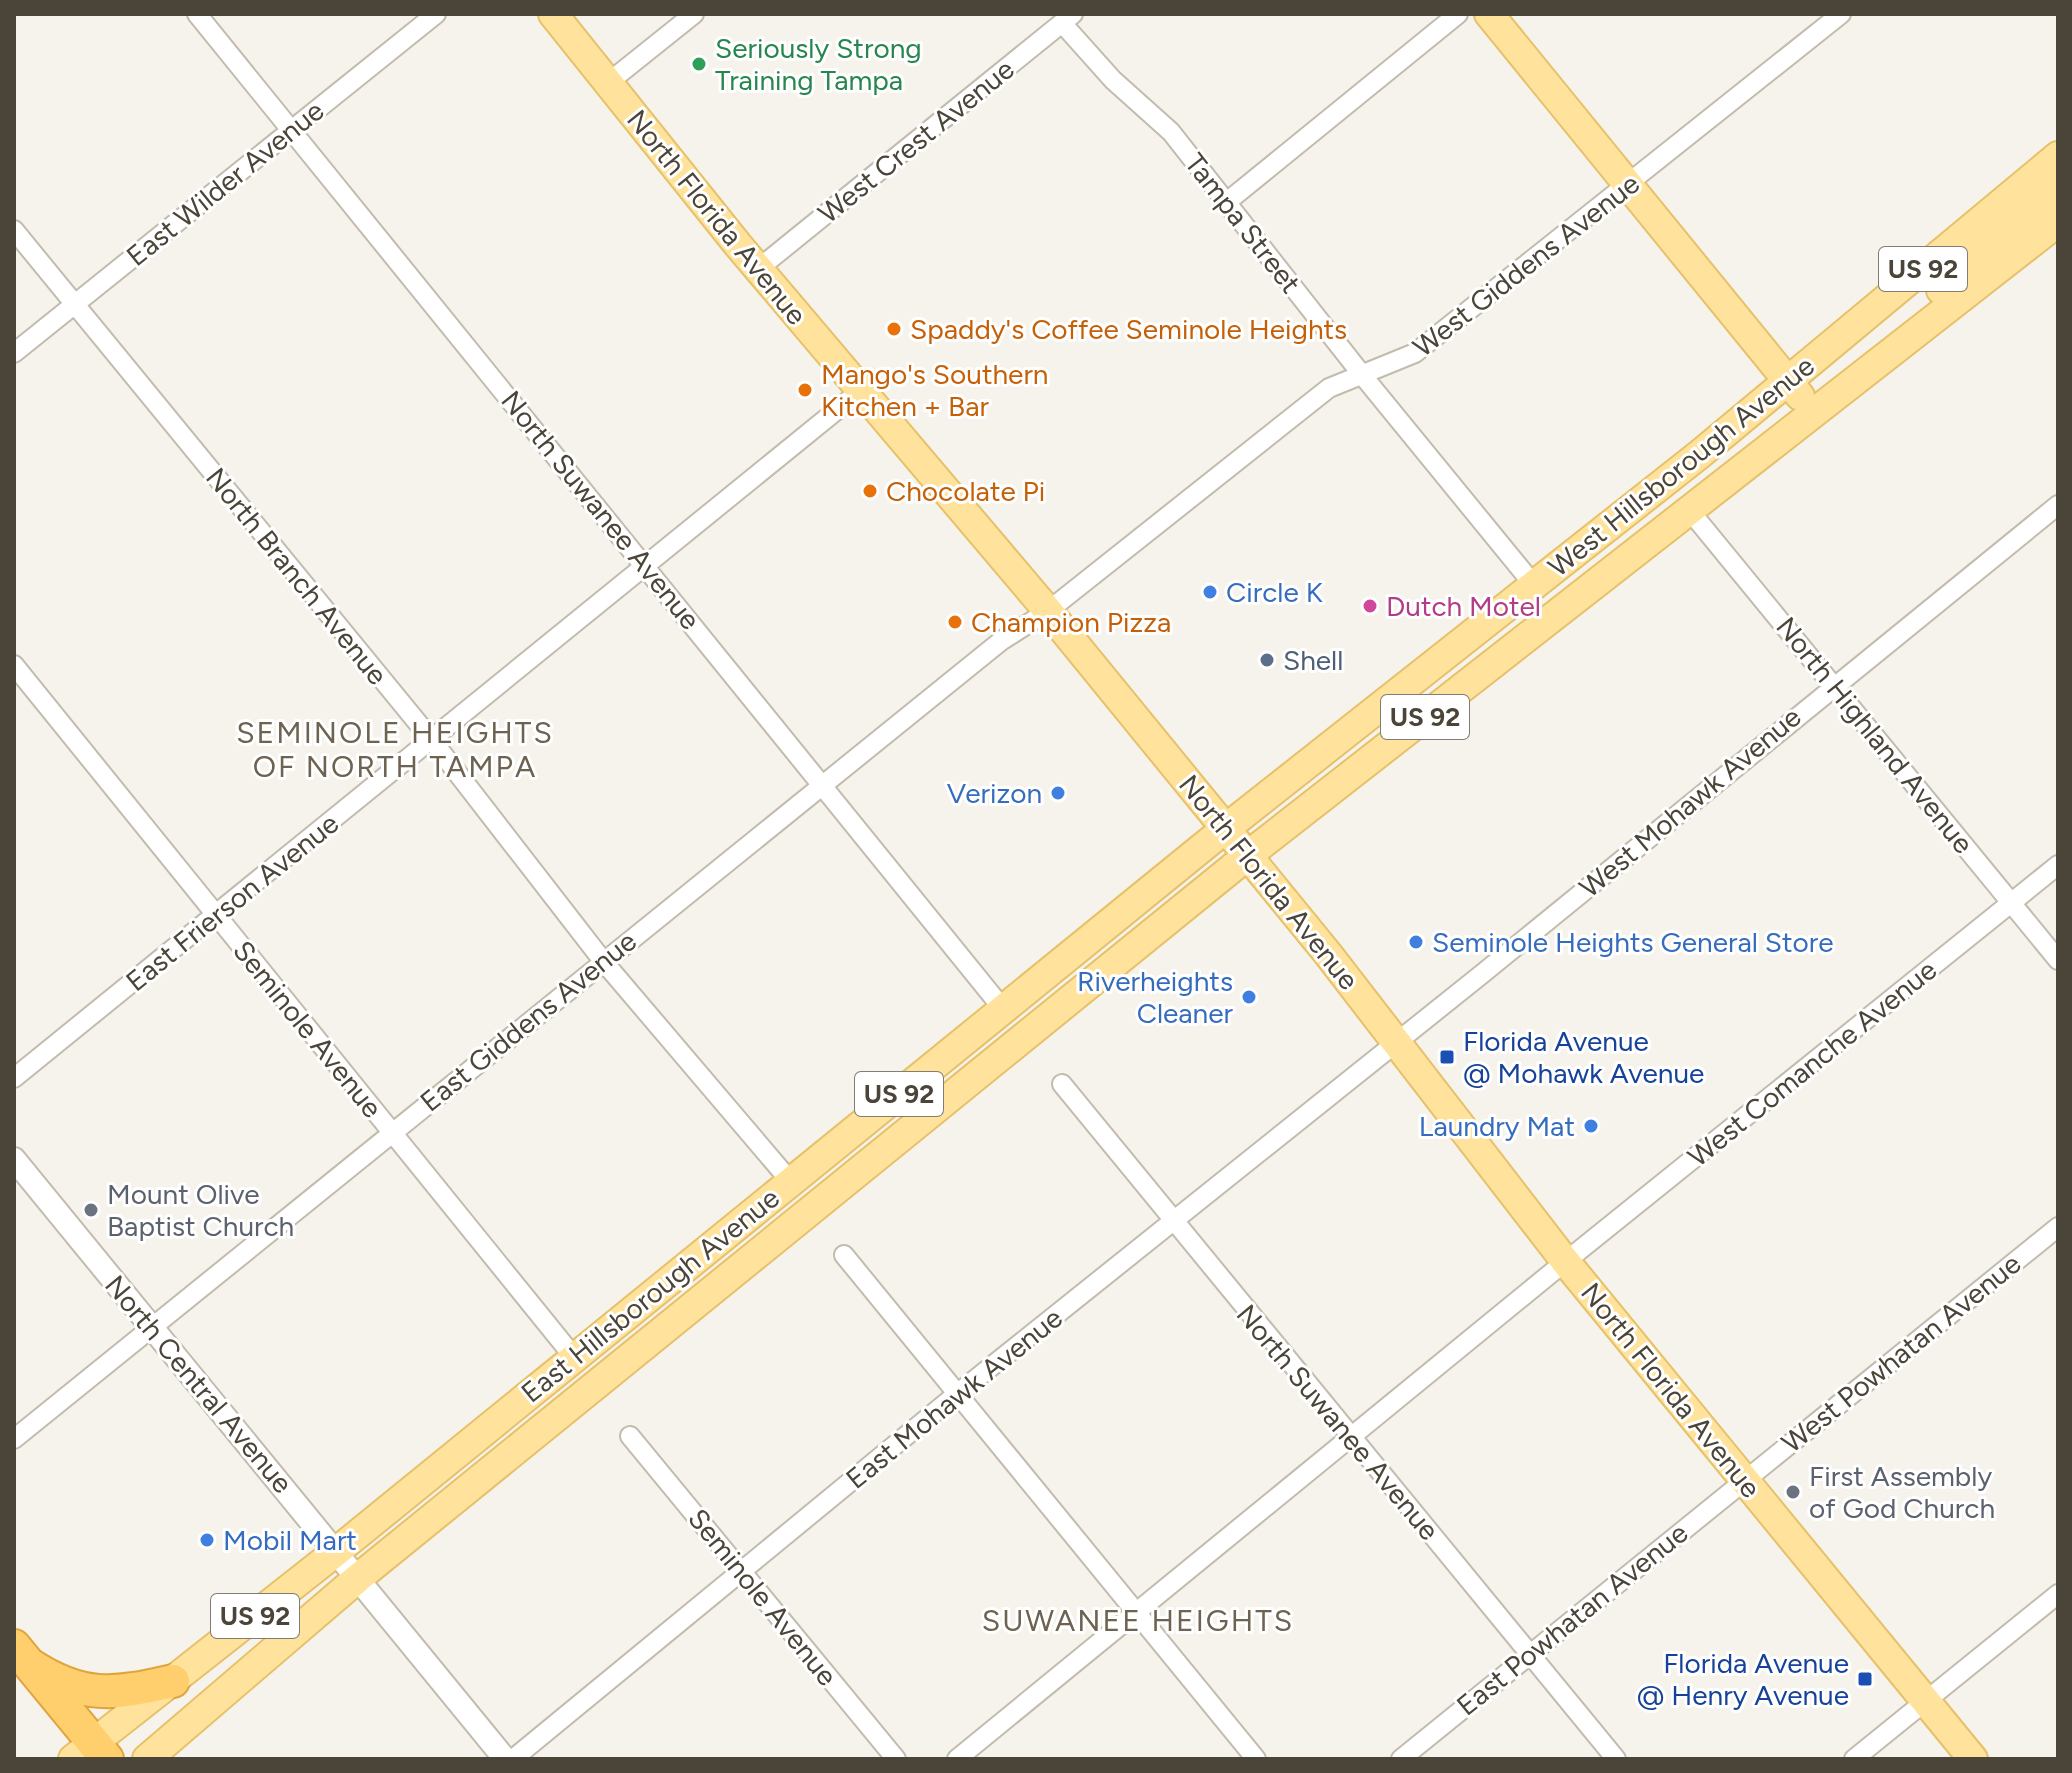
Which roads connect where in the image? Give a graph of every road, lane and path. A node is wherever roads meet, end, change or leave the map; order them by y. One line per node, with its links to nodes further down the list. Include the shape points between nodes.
1 (197, 14): 10 (street, North Suwanee Avenue)
2 (436, 14): 10 (street, East Wilder Avenue)
3 (553, 14): 9 (main road, North Florida Avenue)
4 (694, 14): 9 (street)
5 (1458, 14): 13 (street)
6 (1489, 14): 12 (main road)
7 (1841, 14): 12 (street, West Giddens Avenue)
8 (1068, 18): 13 (street, Tampa Street, via 1113,80 1171,132); 16 (street, West Crest Avenue)
9 (609, 82): 16 (main road, North Florida Avenue)
10 (291, 130): 17 (street, East Wilder Avenue); 28 (street, North Suwanee Avenue)
11 (2057, 157): 18 (main road, via 2050,197 1935,296); 21 (main road, West Hillsborough Avenue / US 92)
12 (1628, 186): 20 (street, West Giddens Avenue, via 1415,353); 21 (main road)
13 (1228, 201): 20 (street, Tampa Street)
14 (2058, 222): 18 (main road, West Hillsborough Avenue / US 92)
15 (14, 230): 17 (street, North Branch Avenue)
16 (758, 269): 22 (main road, North Florida Avenue)
17 (74, 304): 19 (street, East Wilder Avenue); 33 (street, North Branch Avenue)
18 (1903, 342): 23 (main road, West Hillsborough Avenue / US 92)
19 (14, 353)
20 (1363, 376): 29 (street, Tampa Street); 30 (street, West Giddens Avenue, via 1329,388)
21 (1789, 381): 23 (main road); 24 (main road, West Hillsborough Avenue / US 92)
22 (859, 392): 28 (street, East Frierson Avenue); 30 (main road, North Florida Avenue)
23 (1813, 412): 26 (main road, West Hillsborough Avenue / US 92)
24 (1651, 492): 27 (main road, via 1657,511); 29 (main road, West Hillsborough Avenue / US 92)
25 (2058, 505): 32 (street, West Mohawk Avenue)
26 (1690, 511): 27 (main road, West Hillsborough Avenue / US 92); 32 (street, North Highland Avenue)
27 (1648, 544): 36 (main road, West Hillsborough Avenue / US 92)
28 (645, 563): 33 (street, East Frierson Avenue); 34 (street, North Suwanee Avenue)
29 (1533, 584): 35 (main road, West Hillsborough Avenue / US 92)
30 (1048, 611): 34 (street, East Giddens Avenue, via 1001,641); 35 (main road, North Florida Avenue)
31 (14, 665): 39 (street, Seminole Avenue)
32 (1834, 684): 38 (street, North Highland Avenue); 43 (street, West Mohawk Avenue)
33 (431, 739): 39 (street, East Frierson Avenue); 41 (street, North Branch Avenue)
34 (820, 784): 41 (street, East Giddens Avenue); 42 (street, North Suwanee Avenue)
35 (1225, 829): 36 (main road, North Florida Avenue); 42 (main road, East Hillsborough Avenue / US 92)
36 (1247, 856): 43 (main road, North Florida Avenue); 62 (main road, East Hillsborough Avenue / US 92)
37 (2058, 865): 38 (street, West Comanche Avenue)
38 (2011, 903): 40 (street, North Highland Avenue); 52 (street, West Comanche Avenue)
39 (216, 915): 44 (street, East Frierson Avenue); 46 (street, Seminole Avenue)
40 (2058, 960)
41 (603, 961): 46 (street, East Giddens Avenue); 48 (street, North Branch Avenue)
42 (1003, 1009): 48 (main road, East Hillsborough Avenue / US 92)
43 (1398, 1040): 49 (street, East Mohawk Avenue); 52 (main road, North Florida Avenue)
44 (14, 1078)
45 (1062, 1084): 49 (street, North Suwanee Avenue)
46 (391, 1132): 53 (street, East Giddens Avenue); 54 (street, Seminole Avenue)
47 (14, 1159): 53 (street, North Central Avenue)
48 (791, 1182): 54 (main road, East Hillsborough Avenue / US 92)
49 (1173, 1220): 55 (street, East Mohawk Avenue); 57 (street, North Suwanee Avenue)
50 (2058, 1227): 59 (street, West Powhatan Avenue)
51 (844, 1255): 55 (street)
52 (1565, 1261): 57 (street, West Comanche Avenue); 59 (main road, North Florida Avenue)
53 (150, 1328): 58 (street, East Giddens Avenue); 60 (street, North Central Avenue)
54 (573, 1356): 60 (main road, East Hillsborough Avenue / US 92)
55 (957, 1394): 61 (street, East Mohawk Avenue); 64 (street)
56 (630, 1436): 61 (street, Seminole Avenue)
57 (1351, 1438): 64 (street, West Comanche Avenue); 65 (street, North Suwanee Avenue)
58 (14, 1439)
59 (1744, 1480): 65 (street, East Powhatan Avenue); 68 (main road, North Florida Avenue)
60 (337, 1551): 62 (street, North Central Avenue); 67 (main road, East Hillsborough Avenue / US 92)
61 (742, 1571): 72 (street, East Mohawk Avenue); 73 (street, Seminole Avenue)
62 (358, 1578): 70 (main road, East Hillsborough Avenue / US 92); 71 (street, North Central Avenue)
63 (2058, 1594): 68 (street)
64 (1136, 1612): 74 (street, West Comanche Avenue); 75 (street)
65 (1530, 1653): 76 (street, East Powhatan Avenue); 77 (street, North Suwanee Avenue)
66 (21, 1655): 67 (highway, via 49,1677 92,1692 128,1692); 69 (highway)
67 (173, 1681): 69 (main road, East Hillsborough Avenue / US 92)
68 (1926, 1701): 78 (street); 79 (main road, North Florida Avenue)
69 (91, 1754)
70 (147, 1759)
71 (505, 1759)
72 (513, 1759)
73 (896, 1759)
74 (957, 1759)
75 (1256, 1759)
76 (1401, 1759)
77 (1616, 1759)
78 (1854, 1759)
79 (1973, 1759)

